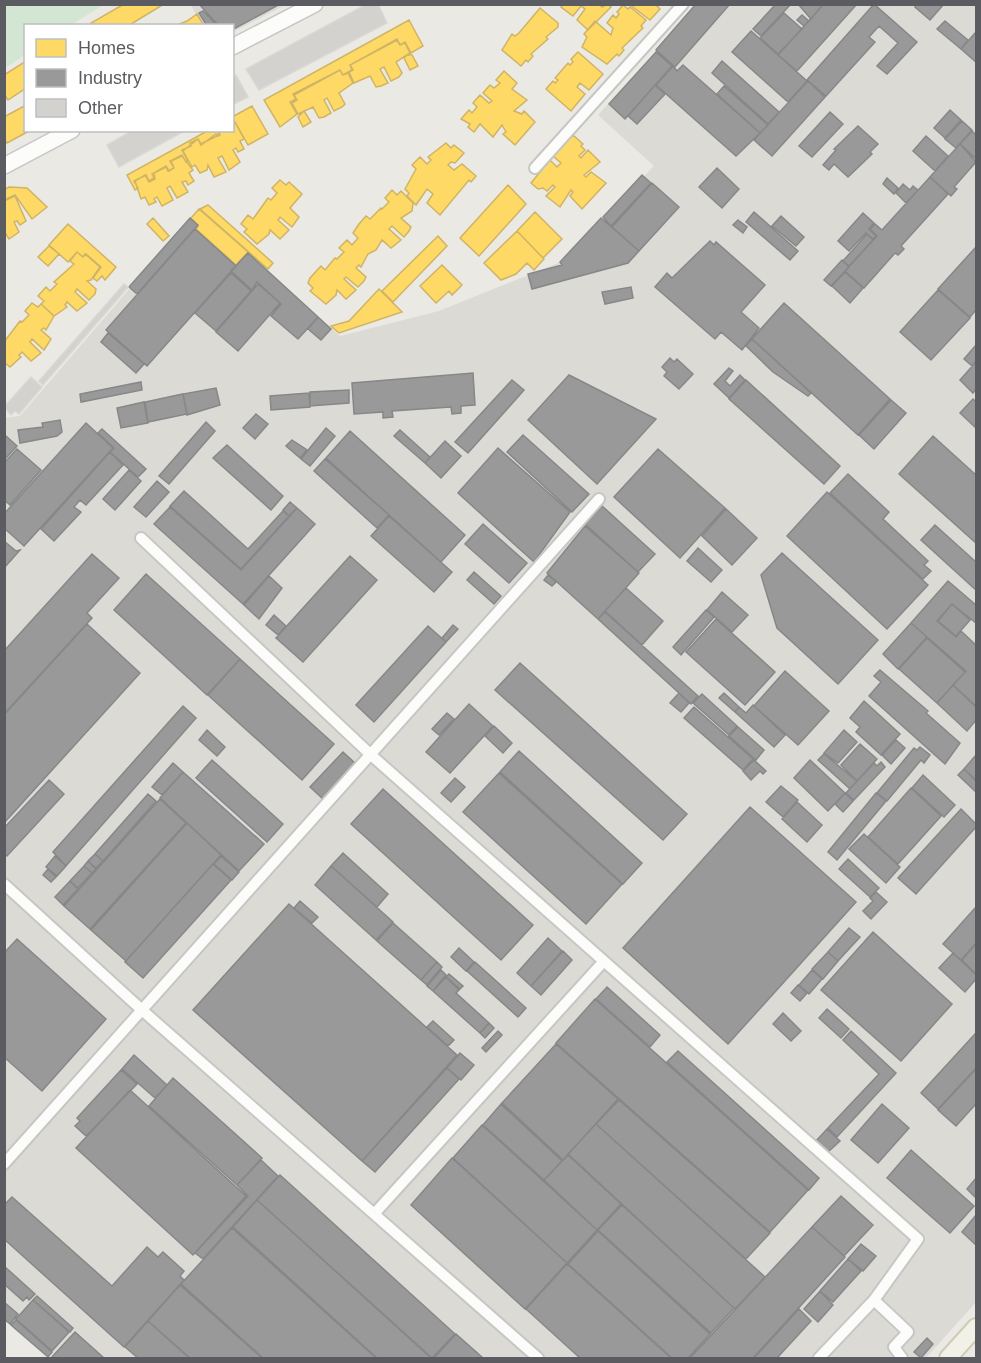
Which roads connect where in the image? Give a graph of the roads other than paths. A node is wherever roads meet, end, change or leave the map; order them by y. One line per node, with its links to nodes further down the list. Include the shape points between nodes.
1 (315, 4): 3 (street)
2 (683, 4): 6 (street)
3 (234, 46)
4 (68, 132): 5 (street)
5 (4, 166)
6 (535, 168)
7 (599, 499): 9 (street)
8 (141, 538): 9 (street)
9 (371, 755): 11 (street); 12 (street)
10 (4, 884): 12 (street)
11 (604, 961): 14 (street); 15 (street, via 918,1239)
12 (143, 1011): 13 (street); 14 (street)
13 (4, 1164)
14 (374, 1214): 17 (street)
15 (874, 1300): 18 (street); 19 (street, via 908,1332 894,1347)
16 (976, 1327): 20 (main road)
17 (538, 1359)
18 (819, 1359)
19 (902, 1359)
20 (948, 1359)

